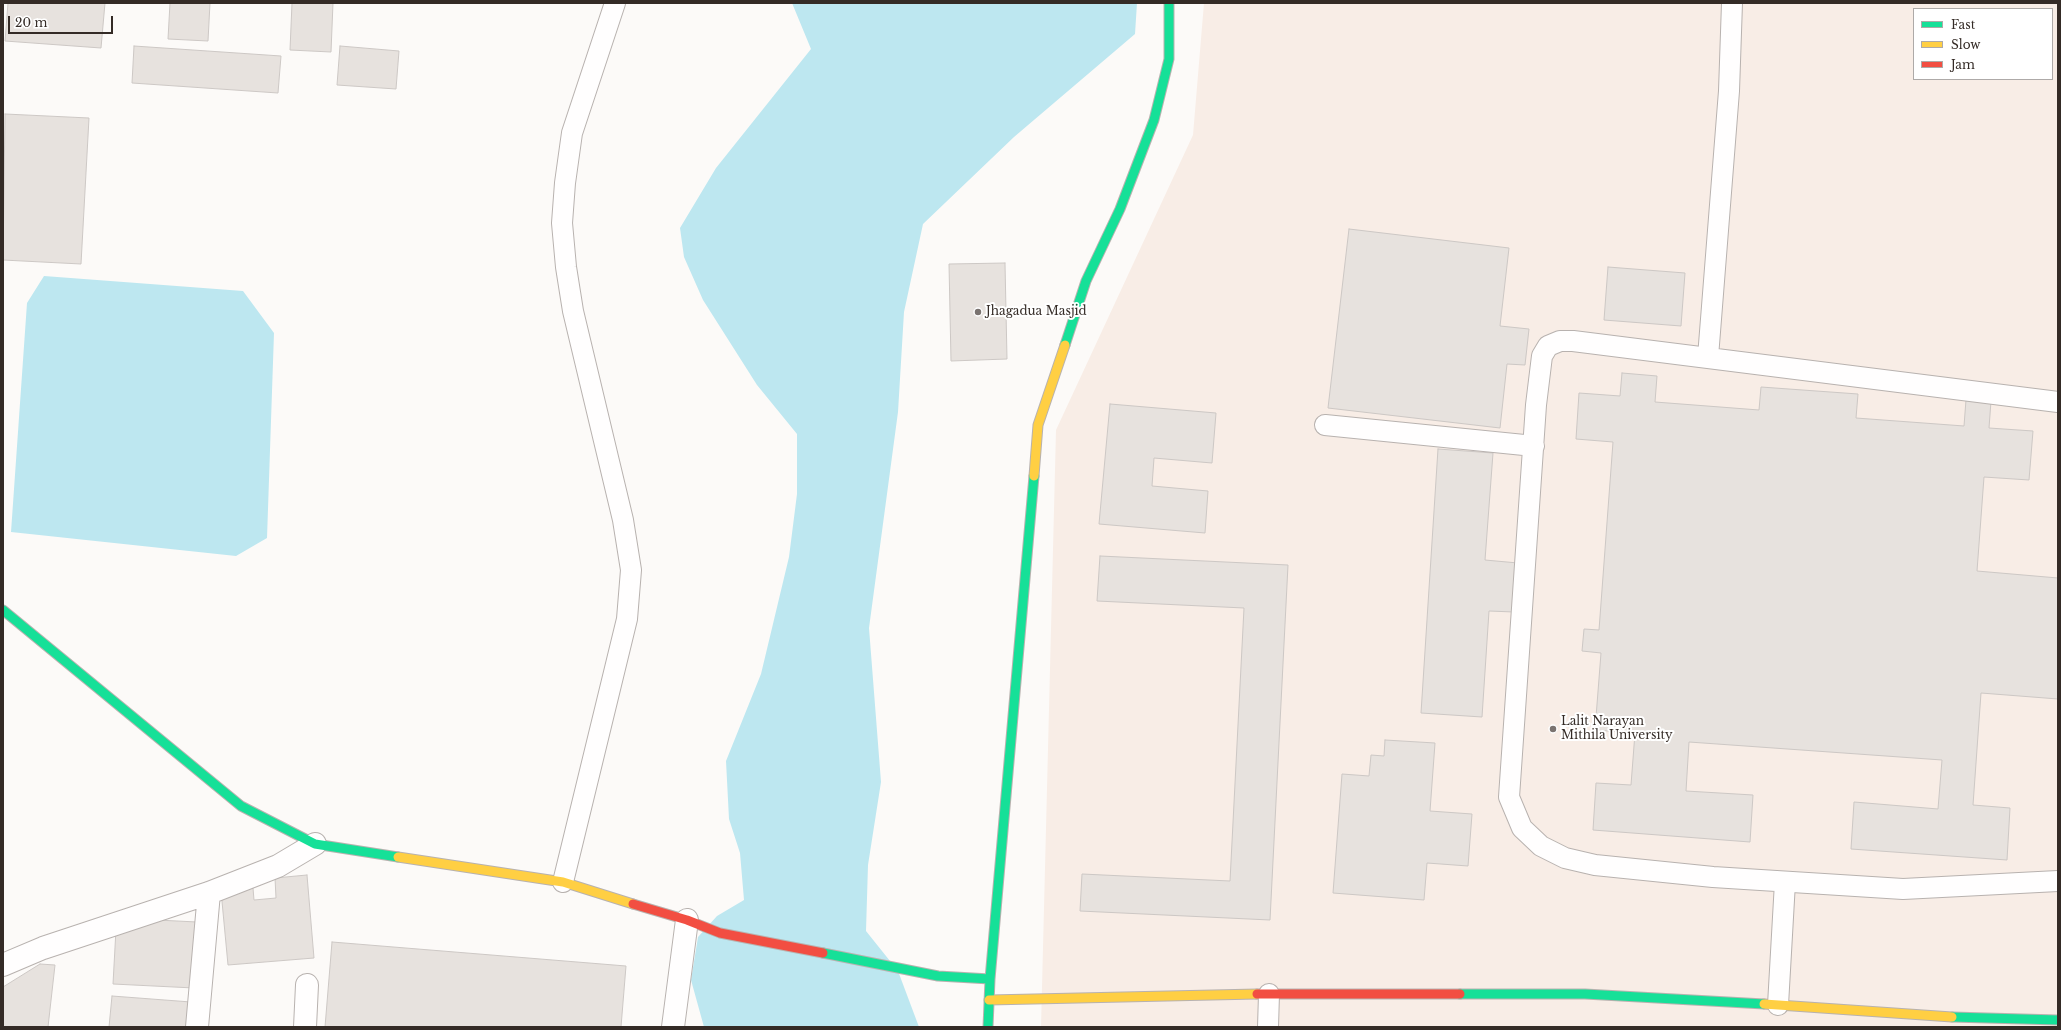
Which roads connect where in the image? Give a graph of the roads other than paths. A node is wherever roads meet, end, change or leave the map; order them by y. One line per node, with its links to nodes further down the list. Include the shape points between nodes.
1 (615, 3): 11 (lane, via 572,133 562,223 573,311 623,520 631,570 627,619)
2 (1169, 3): 16 (street, via 1169,59 1154,120 1120,209 1086,281 1038,425)
3 (1732, 3): 4 (lane, via 1729,91)
4 (1708, 357): 5 (lane); 7 (lane, via 1574,341 1560,341 1548,346 1542,356)
5 (2058, 402)
6 (1326, 425): 7 (lane)
7 (1534, 446): 12 (lane, via 1509,797 1522,828 1541,846 1565,858 1595,865)
8 (3, 610): 9 (street, via 241,806)
9 (315, 844): 11 (street); 13 (street, via 278,866)
10 (2058, 881): 12 (lane, via 1903,889)
11 (564, 882): 14 (street)
12 (1785, 882): 20 (lane)
13 (209, 893): 15 (street, via 43,948); 22 (street)
14 (687, 920): 16 (street, via 720,934 938,976); 24 (street)
15 (3, 965)
16 (990, 979): 19 (street)
17 (307, 985): 23 (street)
18 (1269, 994): 19 (street); 20 (street, via 1585,994); 26 (lane)
19 (989, 1000): 25 (street)
20 (1778, 1005): 21 (street, via 1964,1018)
21 (2058, 1020)
22 (197, 1027)
23 (305, 1027)
24 (673, 1027)
25 (988, 1027)
26 (1268, 1027)

